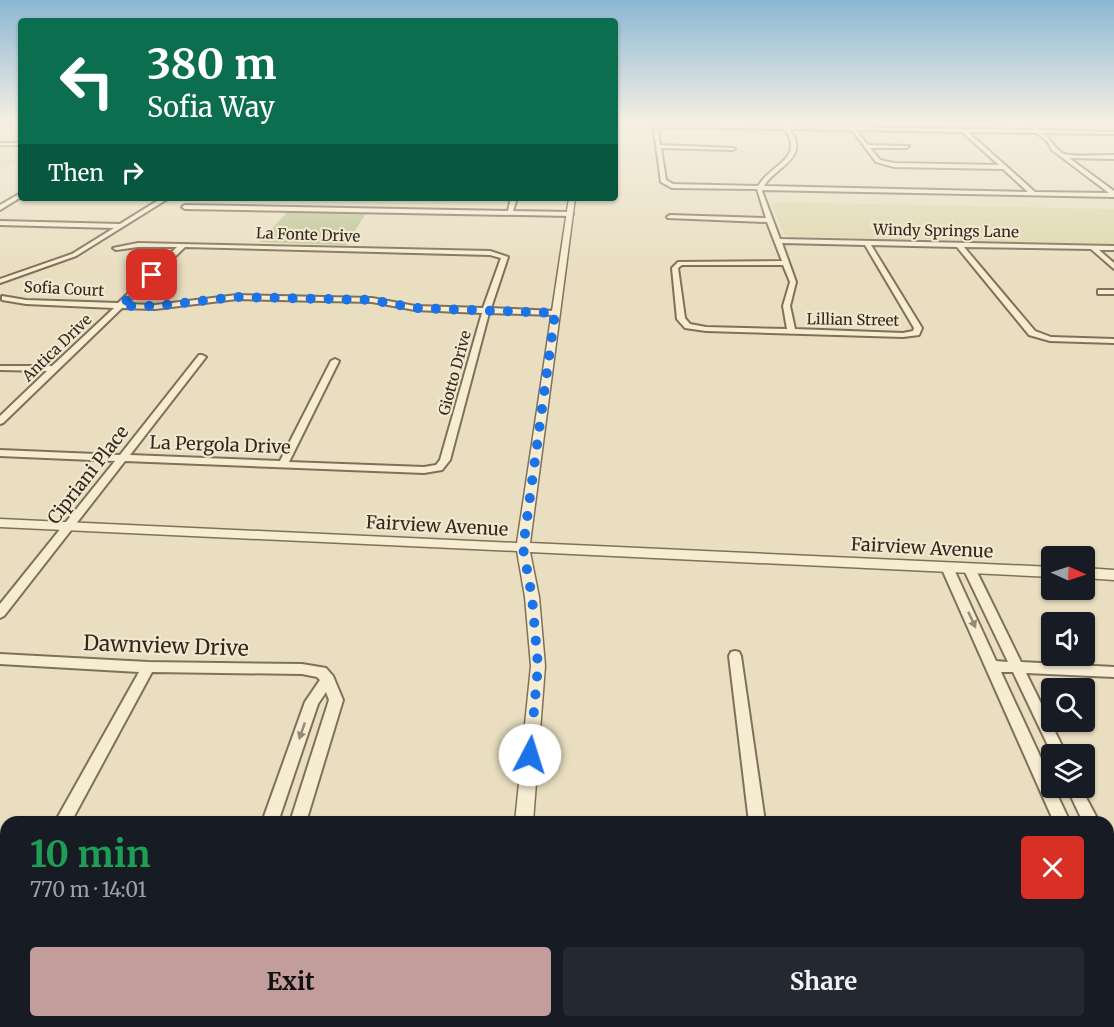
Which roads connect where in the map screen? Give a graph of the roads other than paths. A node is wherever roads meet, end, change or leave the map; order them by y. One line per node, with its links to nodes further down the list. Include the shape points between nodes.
1 (662, 171): 5 (street, via 667,184)
2 (774, 171): 5 (street)
3 (1008, 171): 6 (street)
4 (1083, 171): 7 (street)
5 (760, 188): 6 (street); 18 (street)
6 (1033, 193): 7 (street)
7 (1114, 194)
8 (18, 197): 14 (street)
9 (154, 201): 20 (street)
10 (161, 201): 20 (street)
11 (513, 201): 15 (street)
12 (572, 201): 16 (street)
13 (185, 207): 15 (street)
14 (0, 208)
15 (510, 213): 16 (street)
16 (570, 214): 37 (street)
17 (670, 217): 18 (street)
18 (769, 220): 21 (street)
19 (0, 223): 20 (street)
20 (118, 225): 31 (street, via 64,260)
21 (777, 241): 22 (street, Windy Springs Lane); 29 (street)
22 (867, 243): 24 (street, Windy Springs Lane); 38 (street, Lillian Street, via 918,328 916,333)
23 (183, 245): 25 (street, La Fonte Drive); 28 (street, La Fonte Drive); 35 (street, Antica Drive)
24 (959, 245): 26 (street, Windy Springs Lane); 39 (street, via 1025,327 1041,337)
25 (116, 248)
26 (1093, 248): 27 (street, Windy Springs Lane); 30 (street)
27 (1114, 248)
28 (500, 255): 36 (street, Giotto Drive, via 506,261)
29 (786, 263): 38 (street, via 793,282 786,303); 38 (street, via 680,263 675,268 681,319 688,326)
30 (1114, 267)
31 (0, 279)
32 (1101, 292): 33 (street)
33 (1114, 292)
34 (5, 298): 35 (street, Sofia Court)
35 (121, 306): 36 (street, Sofia Court, via 248,297 372,300 415,308); 43 (street, Antica Drive)
36 (486, 311): 37 (street, Sofia Court); 48 (street, Giotto Drive, via 445,460)
37 (555, 313): 51 (street)
38 (792, 332)
39 (1114, 341)
40 (202, 357): 46 (street, Cipriani Place)
41 (335, 361): 47 (street)
42 (0, 368): 43 (street)
43 (54, 369): 44 (street, Antica Drive)
44 (0, 421)
45 (0, 453): 46 (street, La Pergola Drive)
46 (121, 458): 47 (street, La Pergola Drive); 50 (street, Cipriani Place)
47 (283, 464): 48 (street, La Pergola Drive)
48 (439, 468)
49 (0, 523): 50 (street, Fairview Avenue)
50 (68, 526): 51 (street, Fairview Avenue); 57 (street, Cipriani Place)
51 (523, 548): 52 (street, Fairview Avenue); 70 (street, via 538,666)
52 (947, 567): 53 (street, Fairview Avenue); 60 (street, one-way to 60)
53 (969, 568): 54 (street, Fairview Avenue); 62 (street)
54 (1041, 571)
55 (1095, 574): 56 (street)
56 (1114, 575)
57 (0, 613)
58 (735, 656): 71 (street)
59 (0, 659): 61 (street, Dawnview Drive)
60 (993, 666): 62 (street); 72 (street)
61 (148, 667): 64 (street, Dawnview Drive, via 302,669 321,672); 67 (street)
62 (1017, 667): 63 (street); 65 (street)
63 (1114, 672)
64 (328, 680): 68 (street, one-way to 68, via 312,702); 69 (street, via 336,700)
65 (1054, 744)
66 (1079, 798): 73 (street)
67 (66, 816)
68 (272, 816)
69 (300, 816)
70 (525, 816)
71 (756, 816)
72 (1059, 816)
73 (1088, 816)

